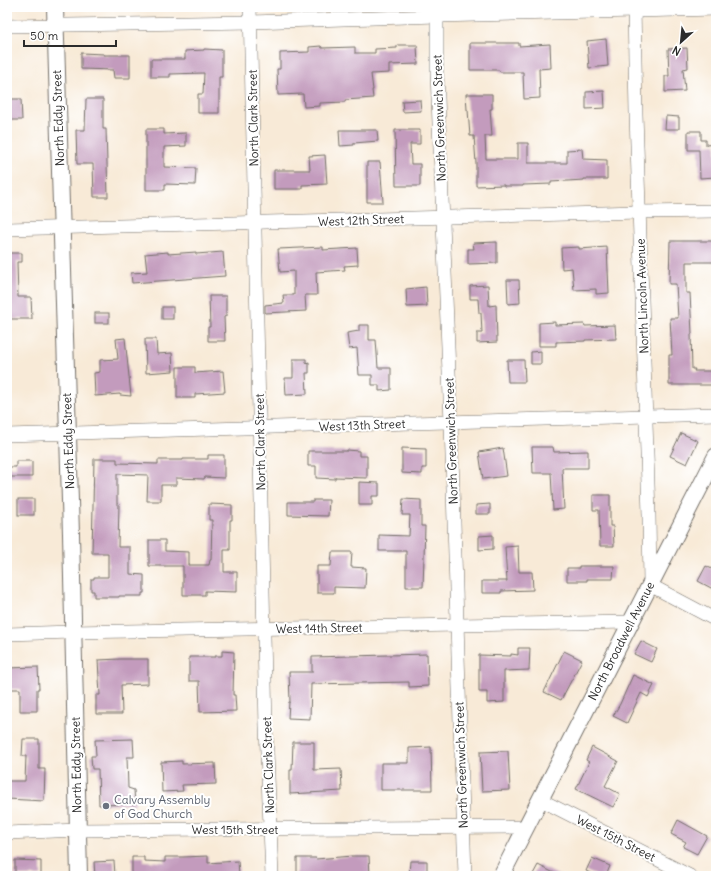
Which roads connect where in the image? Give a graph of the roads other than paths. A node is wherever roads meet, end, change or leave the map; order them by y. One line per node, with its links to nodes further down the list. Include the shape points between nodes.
1 (55, 7): 7 (main road, North Eddy Street)
2 (250, 7): 6 (street, North Clark Street)
3 (634, 9): 4 (street); 5 (street); 10 (street, North Lincoln Avenue)
4 (716, 9)
5 (437, 11): 6 (street); 11 (street, North Greenwich Street)
6 (251, 22): 7 (street); 12 (street, North Clark Street)
7 (55, 25): 8 (street); 13 (main road, North Eddy Street)
8 (7, 26)
9 (716, 211): 10 (street, West 12th Street)
10 (639, 212): 11 (street, West 12th Street); 16 (street, North Lincoln Avenue)
11 (443, 217): 12 (street, West 12th Street); 17 (street, North Greenwich Street)
12 (255, 223): 13 (street, West 12th Street); 18 (street, North Clark Street)
13 (61, 227): 14 (street, West 12th Street); 19 (main road, North Eddy Street)
14 (7, 229)
15 (716, 414): 16 (street, West 13th Street)
16 (646, 416): 17 (street, West 13th Street); 22 (street, North Lincoln Avenue)
17 (451, 422): 18 (street, West 13th Street); 25 (street, North Greenwich Street)
18 (260, 428): 19 (street, West 13th Street); 26 (street, North Clark Street)
19 (68, 434): 20 (street, West 13th Street); 27 (main road, North Eddy Street)
20 (7, 435)
21 (716, 456): 22 (main road, North Broadwell Avenue)
22 (650, 585): 23 (street); 24 (main road, North Broadwell Avenue)
23 (716, 620)
24 (630, 622): 25 (street, West 14th Street); 29 (main road, North Broadwell Avenue)
25 (457, 625): 26 (street, West 14th Street); 31 (street, North Greenwich Street)
26 (264, 628): 27 (street, West 14th Street); 32 (street, North Clark Street)
27 (73, 632): 28 (street, West 14th Street); 33 (main road, North Eddy Street)
28 (7, 634)
29 (541, 800): 30 (main road, North Broadwell Avenue); 39 (street, West 15th Street)
30 (526, 827): 31 (street); 38 (main road, North Broadwell Avenue)
31 (464, 828): 32 (street, West 15th Street); 37 (street, North Greenwich Street)
32 (270, 829): 33 (street, West 15th Street); 36 (street, North Clark Street)
33 (78, 830): 34 (street, West 15th Street); 35 (main road, North Eddy Street)
34 (7, 833)
35 (79, 876)
36 (272, 876)
37 (465, 876)
38 (501, 876)
39 (690, 876)

